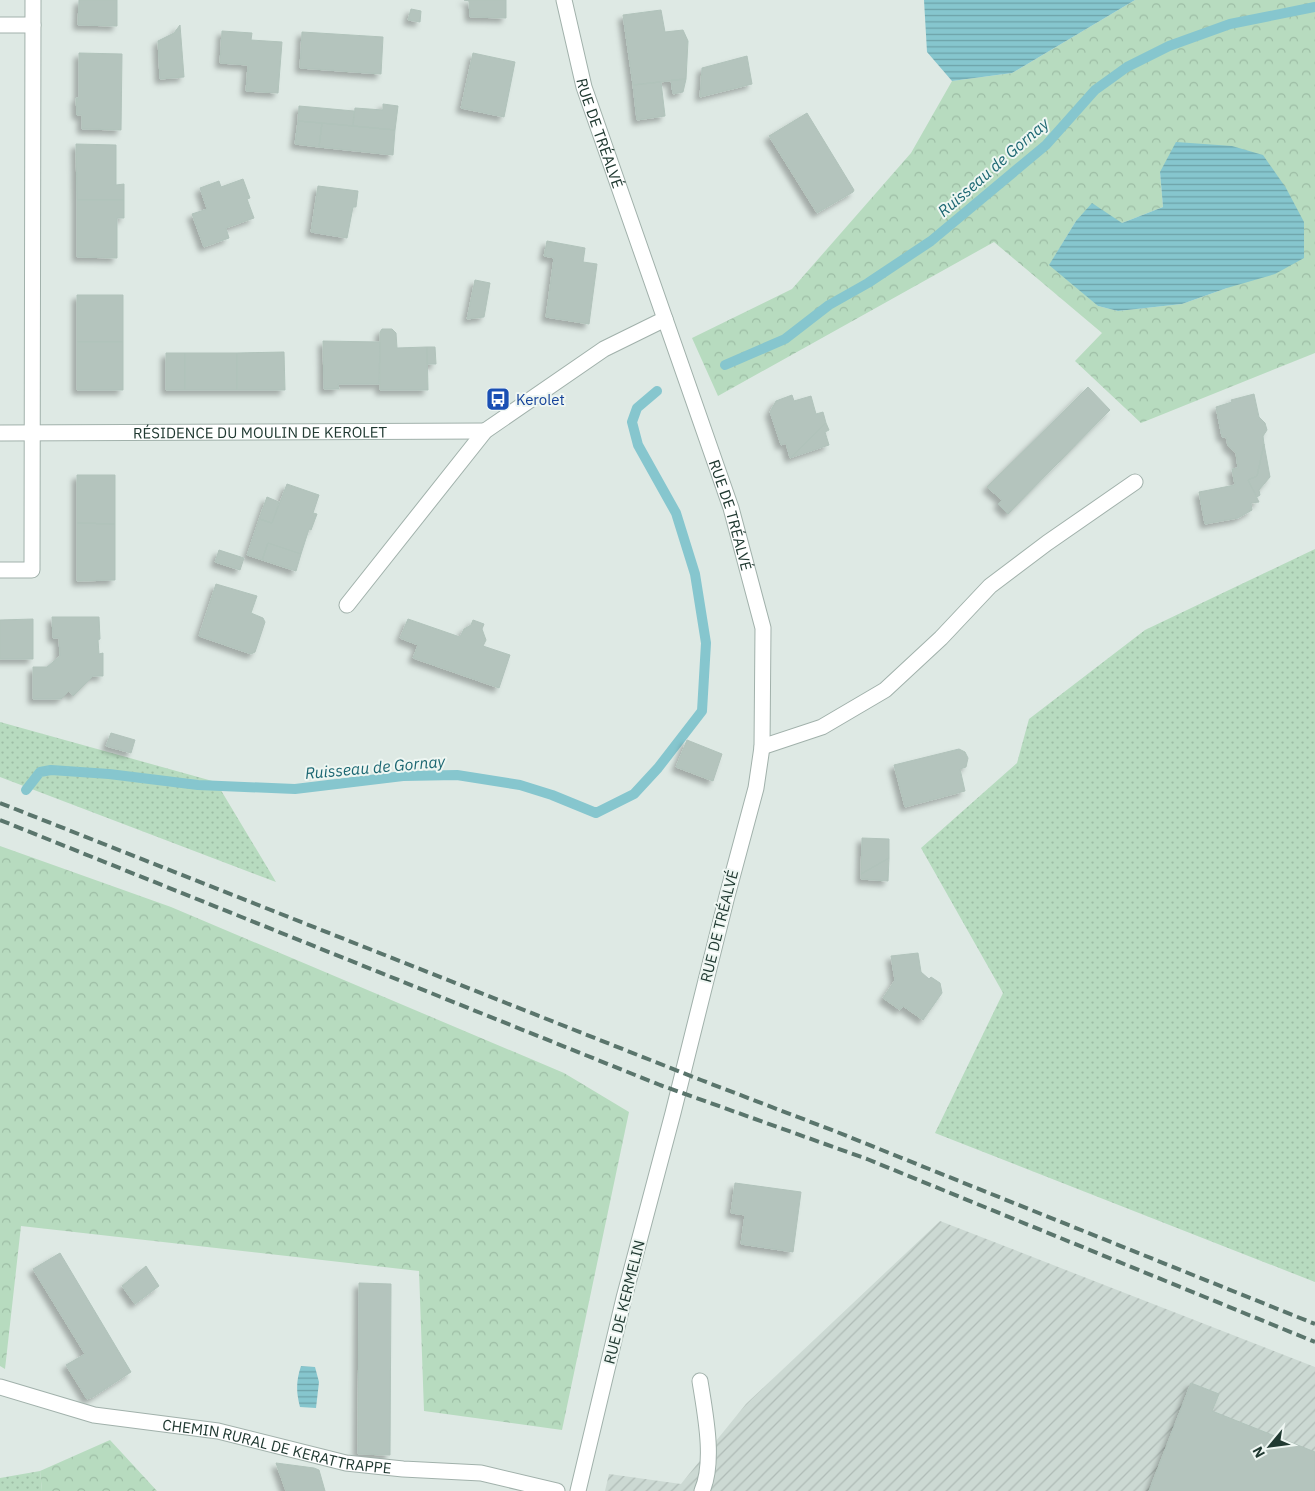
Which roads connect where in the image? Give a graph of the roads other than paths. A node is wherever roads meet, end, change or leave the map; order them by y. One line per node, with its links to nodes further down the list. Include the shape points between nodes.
1 (33, 0): 3 (street)
2 (564, 0): 5 (street, RUE DE TRÉALVÉ, via 584,87)
3 (33, 24): 4 (street); 8 (street)
4 (0, 25)
5 (665, 319): 6 (street, via 604,349); 12 (street, RUE DE TRÉALVÉ, via 731,508 763,628)
6 (485, 432): 8 (street, RÉSIDENCE DU MOULIN DE KEROLET); 11 (street)
7 (0, 433): 8 (street, RÉSIDENCE DU MOULIN DE KEROLET)
8 (34, 434): 10 (street, via 32,570)
9 (1135, 482): 12 (street, via 990,586 885,690 822,727)
10 (0, 570)
11 (347, 605)
12 (762, 747): 13 (street, RUE DE TRÉALVÉ, via 756,788)
13 (673, 1113): 17 (street, RUE DE KERMELIN)
14 (700, 1382): 18 (street, via 708,1438 706,1482)
15 (0, 1387): 16 (street, CHEMIN RURAL DE KERATTRAPPE, via 94,1415 218,1431 346,1463 481,1473)
16 (557, 1491)
17 (578, 1491)
18 (702, 1491)

